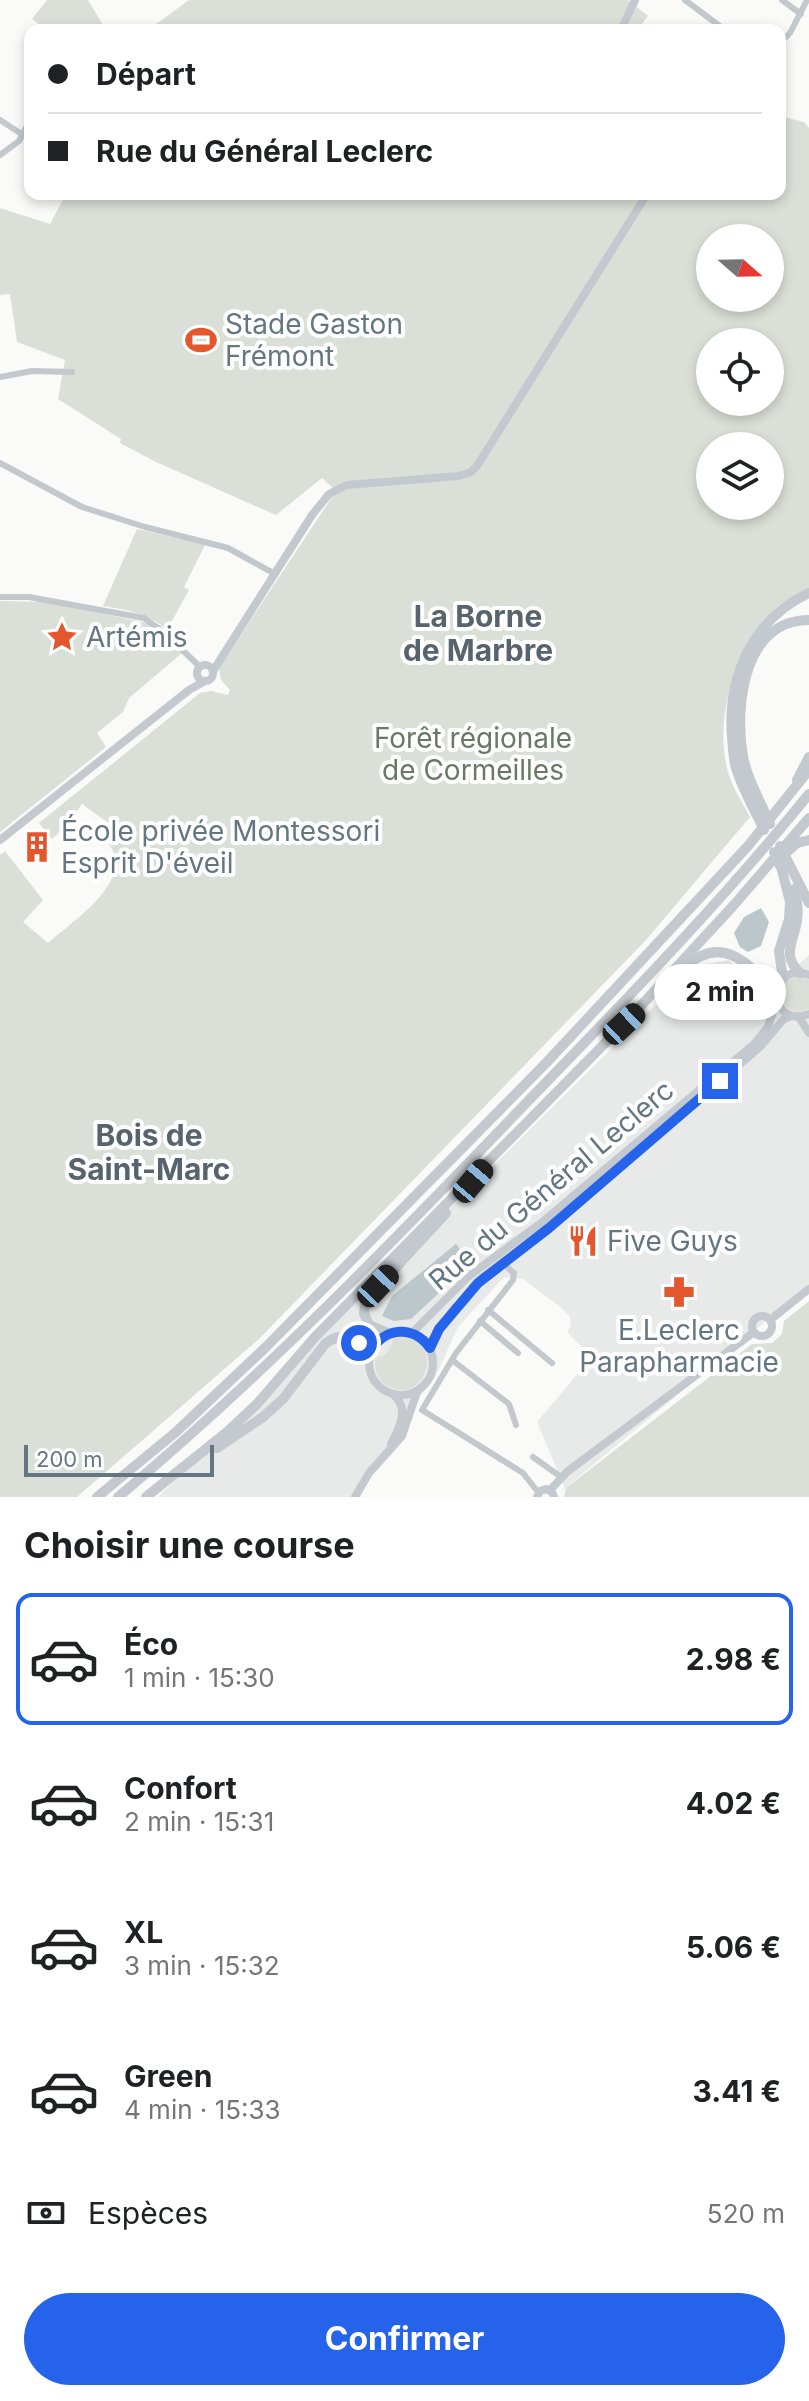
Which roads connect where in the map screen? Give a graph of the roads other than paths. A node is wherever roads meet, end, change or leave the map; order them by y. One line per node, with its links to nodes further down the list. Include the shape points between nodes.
1 (635, 0): 6 (main road)
2 (685, 0): 7 (street)
3 (782, 0): 5 (street)
4 (807, 0): 5 (street)
5 (801, 14): 8 (street)
6 (624, 24)
7 (717, 24)
8 (786, 37)
9 (0, 120): 10 (street)
10 (23, 135): 11 (street)
11 (0, 155)
12 (643, 200): 16 (main road, via 477,466 465,475 356,484 333,491)
13 (72, 372): 14 (street)
14 (0, 377)
15 (0, 463): 16 (street, via 82,507 228,548)
16 (275, 574): 20 (main road, via 241,629)
17 (809, 593): 23 (highway, via 768,622 752,643 735,683 735,766)
18 (0, 597): 20 (street, via 29,597 144,618)
19 (809, 620): 23 (highway, via 775,629 747,672 739,718)
20 (204, 672): 28 (main road, via 189,690)
21 (809, 757): 24 (highway)
22 (809, 770): 24 (highway)
23 (749, 786): 29 (highway)
24 (794, 789): 60 (highway, via 748,846 547,1062 266,1347)
25 (809, 794): 61 (highway, via 667,958 420,1213 185,1442)
26 (809, 818): 31 (highway)
27 (809, 840): 31 (highway, via 791,847)
28 (0, 843)
29 (784, 866): 30 (highway); 32 (highway, via 798,908 788,954); 33 (highway, via 790,902 779,951)
30 (809, 903)
31 (733, 906): 36 (highway)
32 (805, 974): 33 (main road)
33 (783, 979): 34 (main road, Rue du Général Leclerc)
34 (777, 996): 35 (main road, via 782,1010); 36 (highway, via 738,958 710,952 689,963); 46 (main road, Rue du Général Leclerc, via 768,1027 754,1044 543,1222 469,1276)
35 (800, 1016): 37 (main road); 47 (main road, Rue du Général Leclerc, via 784,1019 764,1044 478,1283 439,1329)
36 (624, 1024): 38 (highway)
37 (809, 1033)
38 (488, 1163): 45 (highway, via 366,1300 369,1325); 62 (highway, via 315,1337 243,1418)
39 (507, 1267): 41 (street, via 515,1277)
40 (809, 1289): 42 (main road)
41 (488, 1310): 43 (street); 51 (street)
42 (770, 1320): 44 (main road, via 756,1318); 44 (main road, via 767,1335)
43 (480, 1321): 48 (street); 50 (street)
44 (754, 1332): 57 (main road)
45 (388, 1333): 46 (main road); 49 (main road)
46 (412, 1333): 47 (main road)
47 (430, 1348): 52 (main road, via 432,1372)
48 (518, 1353)
49 (370, 1354): 53 (main road, via 374,1382); 62 (highway, via 349,1336 328,1341 276,1406)
50 (452, 1360): 54 (street, via 509,1404); 59 (street, via 422,1410 523,1473)
51 (552, 1363)
52 (417, 1392): 53 (main road); 55 (main road, via 407,1426)
53 (394, 1395): 55 (main road, via 402,1417)
54 (516, 1425)
55 (385, 1456): 63 (main road)
56 (533, 1457): 57 (street)
57 (561, 1477): 58 (main road)
58 (552, 1494): 59 (main road, via 544,1489)
59 (538, 1495)
60 (97, 1497)
61 (118, 1497)
62 (146, 1497)
63 (355, 1497)

